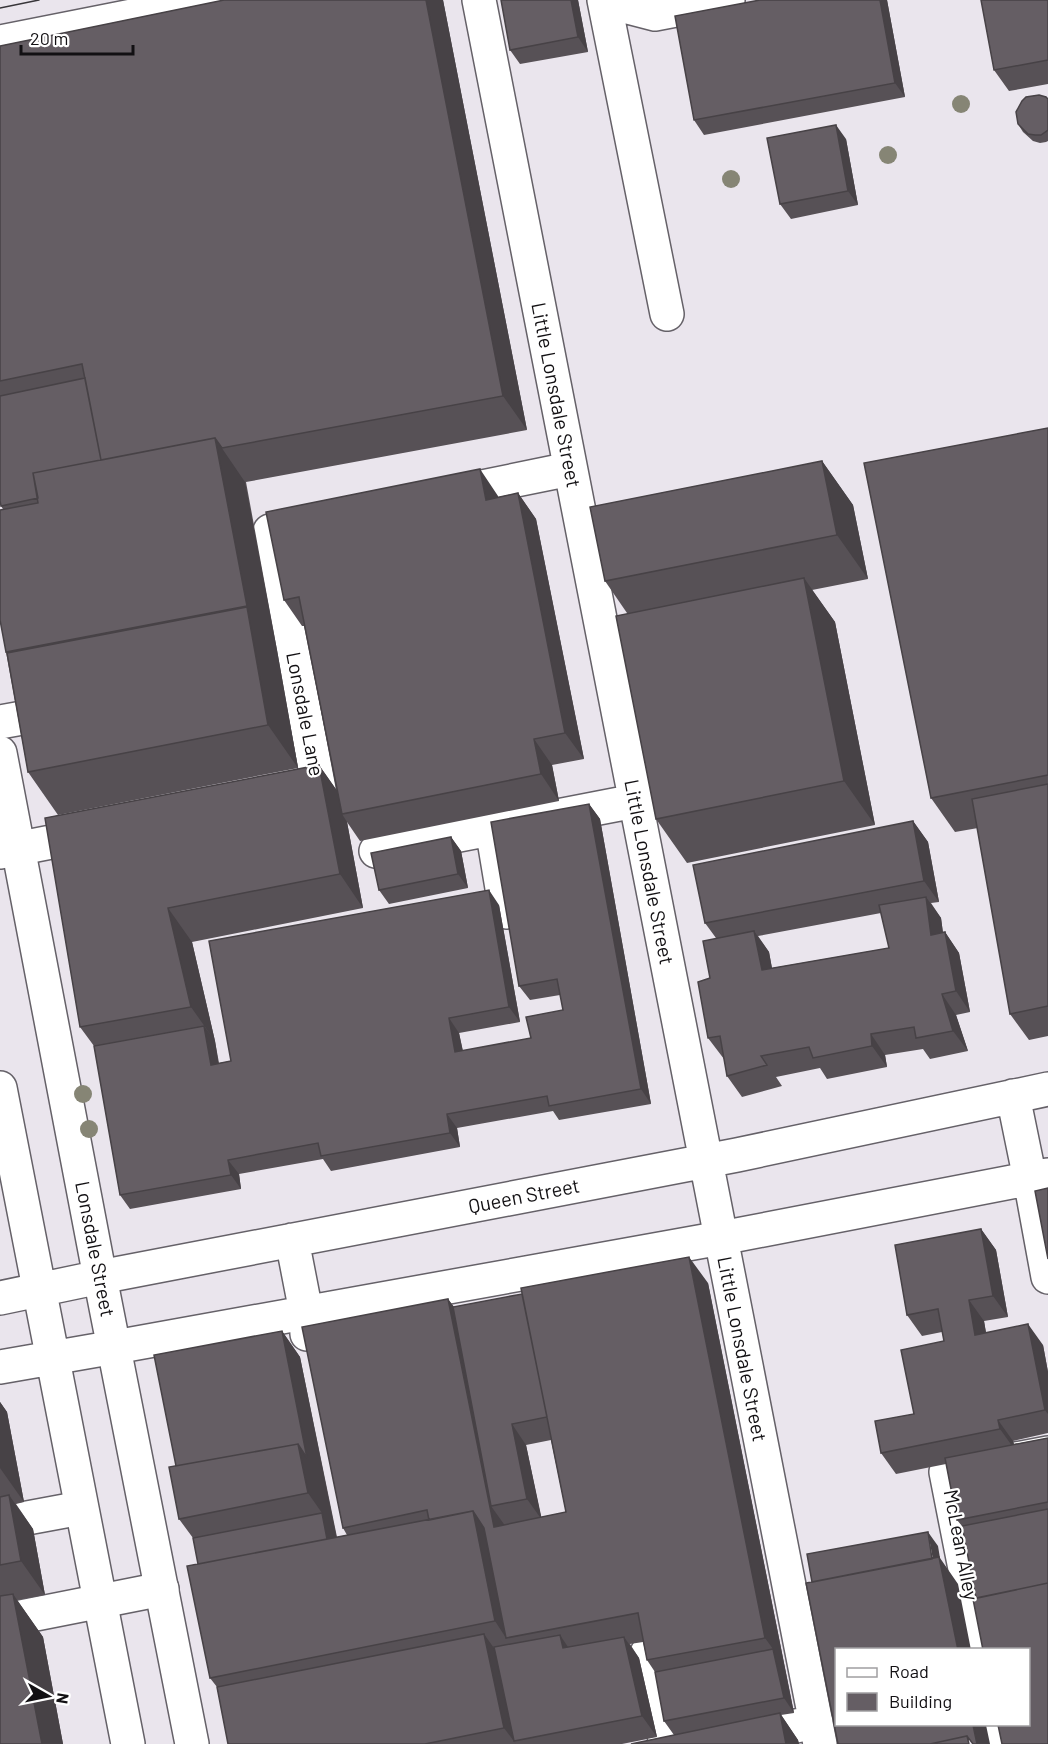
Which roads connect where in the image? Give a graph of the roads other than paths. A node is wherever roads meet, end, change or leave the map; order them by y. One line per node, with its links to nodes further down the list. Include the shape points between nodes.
1 (213, 0): 5 (street)
2 (479, 0): 7 (street, Little Lonsdale Street)
3 (604, 0): 4 (street, via 655,14); 6 (street)
4 (728, 0)
5 (0, 42)
6 (667, 314)
7 (570, 469): 8 (street); 14 (street, Little Lonsdale Street)
8 (418, 500)
9 (273, 530): 13 (street, Lonsdale Lane, via 320,789)
10 (39, 715): 11 (street)
11 (0, 722)
12 (0, 753): 17 (street, Lonsdale Street)
13 (274, 798)
14 (635, 801): 16 (street); 24 (street, Little Lonsdale Street)
15 (125, 828): 17 (street)
16 (492, 828): 18 (street); 19 (street)
17 (9, 851): 28 (street, Lonsdale Street)
18 (376, 851)
19 (506, 912)
20 (0, 1088): 23 (street)
21 (1048, 1089): 22 (street, Queen Street)
22 (1013, 1096): 24 (street, Queen Street); 25 (street)
23 (4, 1126): 30 (street)
24 (706, 1161): 26 (street, Little Lonsdale Street); 27 (street, Queen Street)
25 (1039, 1177): 26 (street); 29 (street)
26 (721, 1238): 32 (street); 46 (street, Little Lonsdale Street, via 760,1490)
27 (292, 1240): 28 (street, Queen Street); 32 (street)
28 (100, 1277): 30 (street, Queen Street); 33 (street, Lonsdale Street)
29 (1048, 1277)
30 (39, 1290): 31 (street, Queen Street); 34 (street)
31 (0, 1298)
32 (306, 1312): 33 (street); 35 (street)
33 (115, 1347): 34 (street); 40 (street, Lonsdale Street)
34 (52, 1359): 36 (street); 38 (street)
35 (312, 1362)
36 (0, 1367)
37 (1048, 1453): 43 (street, McLean Alley, via 946,1472)
38 (81, 1508): 39 (street); 41 (street)
39 (0, 1523)
40 (162, 1589): 41 (street); 48 (street, Lonsdale Street)
41 (100, 1601): 42 (street); 47 (street)
42 (0, 1621)
43 (981, 1648)
44 (648, 1653): 49 (street)
45 (996, 1726): 51 (street)
46 (818, 1733): 50 (street)
47 (128, 1744)
48 (192, 1744)
49 (666, 1744)
50 (705, 1744)
51 (1000, 1744)

